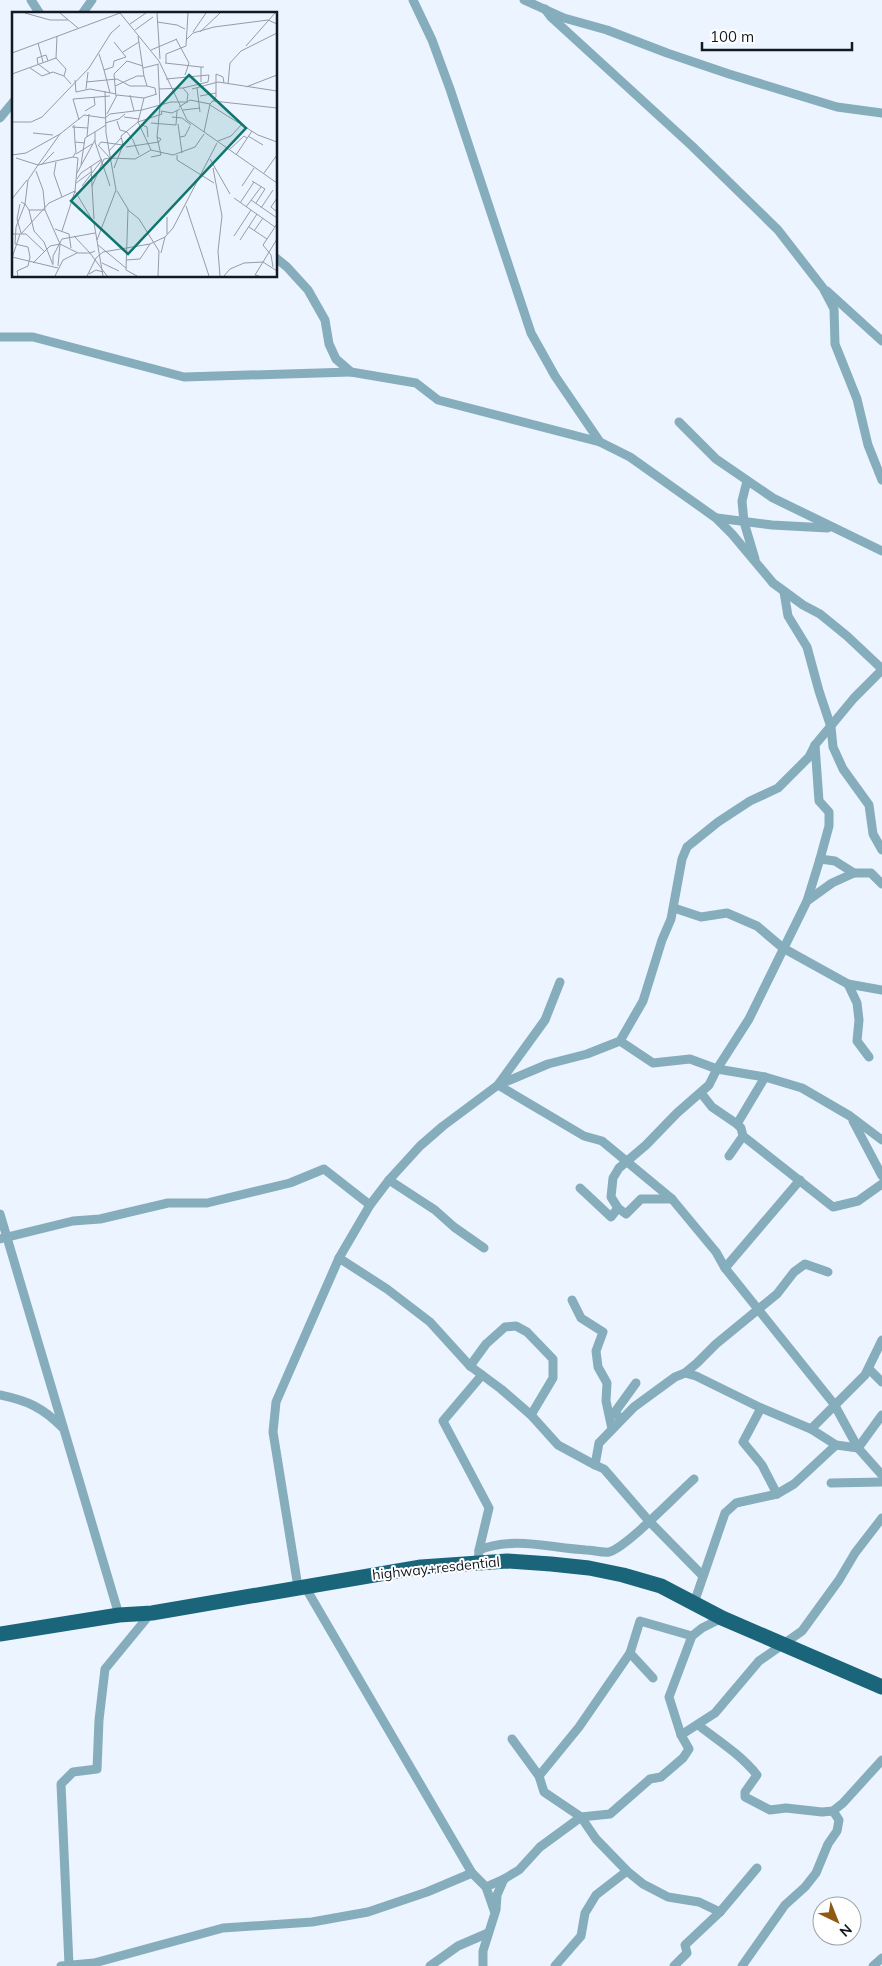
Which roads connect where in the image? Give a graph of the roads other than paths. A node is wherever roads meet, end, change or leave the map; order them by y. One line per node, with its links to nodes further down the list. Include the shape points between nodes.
1 (31, 0): 6 (street)
2 (92, 0): 7 (street)
3 (413, 0): 17 (street, via 450,89 531,333 554,376)
4 (524, 0): 5 (street)
5 (545, 10): 9 (street, via 837,108); 12 (street, via 778,230)
6 (39, 12)
7 (83, 12)
8 (12, 103): 10 (street)
9 (882, 114)
10 (0, 118)
11 (278, 260): 15 (street, via 308,290 325,320 329,344 336,359)
12 (823, 288): 14 (street); 18 (street, via 834,309 835,344 857,399 868,445)
13 (0, 337): 15 (street, via 34,337 184,377)
14 (882, 341)
15 (351, 372): 17 (street, via 416,383 438,400)
16 (679, 422): 19 (street, via 716,459)
17 (600, 442): 20 (street, via 630,457)
18 (882, 480)
19 (747, 481): 21 (street, via 742,501); 22 (street)
20 (716, 518): 21 (street); 24 (street)
21 (744, 522): 22 (street); 24 (street)
22 (832, 528): 23 (street)
23 (882, 551)
24 (757, 564): 25 (street)
25 (784, 592): 26 (street, via 820,614); 29 (street, via 788,616 807,647)
26 (864, 654): 27 (street); 28 (street)
27 (882, 658)
28 (882, 669): 29 (street)
29 (830, 727): 30 (street); 31 (street, via 833,747 843,769 868,805 873,834)
30 (815, 744): 32 (street, via 819,801 829,812); 36 (street, via 809,757 778,788 750,801 687,847)
31 (882, 850)
32 (820, 859): 33 (street, via 835,861); 35 (street)
33 (854, 873): 34 (street, via 871,874); 35 (street, via 832,883)
34 (882, 884)
35 (807, 901): 37 (street)
36 (674, 908): 37 (street, via 701,917 727,913 757,926); 41 (street, via 643,1001)
37 (783, 948): 39 (street); 43 (street, via 749,1019)
38 (560, 982): 45 (street, via 545,1020)
39 (848, 984): 40 (street); 42 (street, via 857,1002 857,1041)
40 (882, 990)
41 (620, 1041): 43 (street, via 654,1063 690,1059); 45 (street, via 548,1064)
42 (868, 1057)
43 (717, 1069): 44 (street); 46 (street)
44 (765, 1077): 47 (street, via 802,1088); 48 (street)
45 (498, 1085): 52 (street, via 584,1136 602,1141); 54 (street, via 420,1146)
46 (701, 1093): 48 (street, via 712,1107); 52 (street)
47 (850, 1116): 50 (street); 53 (street)
48 (737, 1124): 49 (street)
49 (743, 1136): 51 (street); 55 (street)
50 (882, 1140)
51 (729, 1156)
52 (626, 1161): 58 (street); 60 (street, via 613,1178 611,1198)
53 (882, 1176)
54 (389, 1180): 59 (street); 63 (street)
55 (800, 1180): 56 (street, via 833,1207 858,1201); 65 (street)
56 (882, 1184)
57 (580, 1188): 60 (street, via 611,1216)
58 (672, 1199): 60 (street, via 641,1199 626,1214); 65 (street, via 716,1252)
59 (370, 1205): 62 (street, via 324,1169 290,1183 207,1202 168,1203); 64 (street)
60 (618, 1208)
61 (0, 1214): 62 (street)
62 (3, 1238): 82 (street)
63 (484, 1248)
64 (339, 1258): 70 (street, via 430,1322); 97 (street, via 276,1402 273,1432)
65 (725, 1268): 68 (street)
66 (828, 1272): 68 (street, via 805,1264)
67 (572, 1300): 83 (street, via 581,1318 603,1332 596,1351 598,1367 607,1383 606,1401)
68 (759, 1310): 72 (street); 77 (street)
69 (882, 1340): 71 (street)
70 (470, 1366): 73 (street); 79 (street, via 486,1344 505,1328 516,1326 527,1332 553,1359 553,1378)
71 (869, 1369): 74 (street); 77 (street)
72 (685, 1373): 78 (street); 81 (street, via 651,1394)
73 (482, 1375): 79 (street); 95 (street, via 443,1421 489,1508)
74 (882, 1382)
75 (636, 1383): 81 (street, via 615,1412)
76 (0, 1395): 82 (street, via 38,1406)
77 (834, 1404): 84 (street); 86 (street)
78 (761, 1408): 84 (street); 92 (street, via 743,1442 762,1465)
79 (531, 1415): 87 (street, via 558,1445)
80 (882, 1415): 86 (street)
81 (622, 1420): 83 (street)
82 (63, 1428): 100 (street)
83 (612, 1429): 87 (street, via 599,1443)
84 (811, 1429): 85 (street)
85 (836, 1446): 86 (street); 92 (street, via 794,1484)
86 (858, 1448): 88 (street)
87 (594, 1465): 94 (street, via 604,1469)
88 (882, 1475)
89 (694, 1479): 94 (street)
90 (882, 1482): 91 (street)
91 (832, 1483)
92 (777, 1494): 96 (street, via 736,1503 726,1513)
93 (882, 1518): 104 (street, via 802,1631)
94 (649, 1521): 95 (street, via 609,1552 516,1542 494,1544); 96 (street)
95 (479, 1556): 97 (highway, highway+resdential); 98 (highway, highway+resdential, via 589,1568 661,1586)
96 (702, 1575): 98 (street)
97 (301, 1586): 99 (highway, highway+resdential); 117 (street)
98 (694, 1603): 101 (highway, highway+resdential)
99 (152, 1613): 100 (highway, highway+resdential); 124 (street, via 105,1669 97,1768 73,1772 61,1784)
100 (119, 1615): 102 (highway, highway+resdential)
101 (722, 1618): 103 (street); 104 (highway, highway+resdential)
102 (0, 1634)
103 (692, 1636): 105 (street, via 640,1621); 109 (street, via 670,1697)
104 (782, 1645): 107 (highway, highway+resdential); 108 (street, via 759,1661 715,1712)
105 (630, 1653): 106 (street); 112 (street, via 579,1727)
106 (652, 1678)
107 (882, 1687)
108 (698, 1725): 109 (street); 113 (street, via 757,1775 745,1797 770,1810 805,1808)
109 (681, 1735): 114 (street, via 689,1749 661,1777 650,1780 610,1814)
110 (512, 1740): 112 (street)
111 (882, 1760): 113 (street)
112 (538, 1776): 114 (street, via 544,1792)
113 (833, 1811): 129 (street, via 839,1820 837,1831 816,1873 785,1905)
114 (580, 1817): 116 (street); 118 (street)
115 (757, 1868): 120 (street)
116 (627, 1871): 120 (street, via 668,1897 700,1902); 127 (street, via 596,1895 585,1913 581,1936)
117 (472, 1873): 119 (street); 124 (street, via 368,1912 312,1922 223,1928 94,1963)
118 (504, 1879): 119 (street); 121 (street, via 497,1895)
119 (486, 1887): 121 (street)
120 (720, 1912): 128 (street, via 686,1945 686,1953)
121 (495, 1913): 122 (street)
122 (488, 1933): 125 (street, via 458,1946); 126 (street)
123 (882, 1958): 130 (street)
124 (65, 1966)
125 (430, 1966)
126 (483, 1966)
127 (556, 1966)
128 (674, 1966)
129 (742, 1966)
130 (873, 1966)

